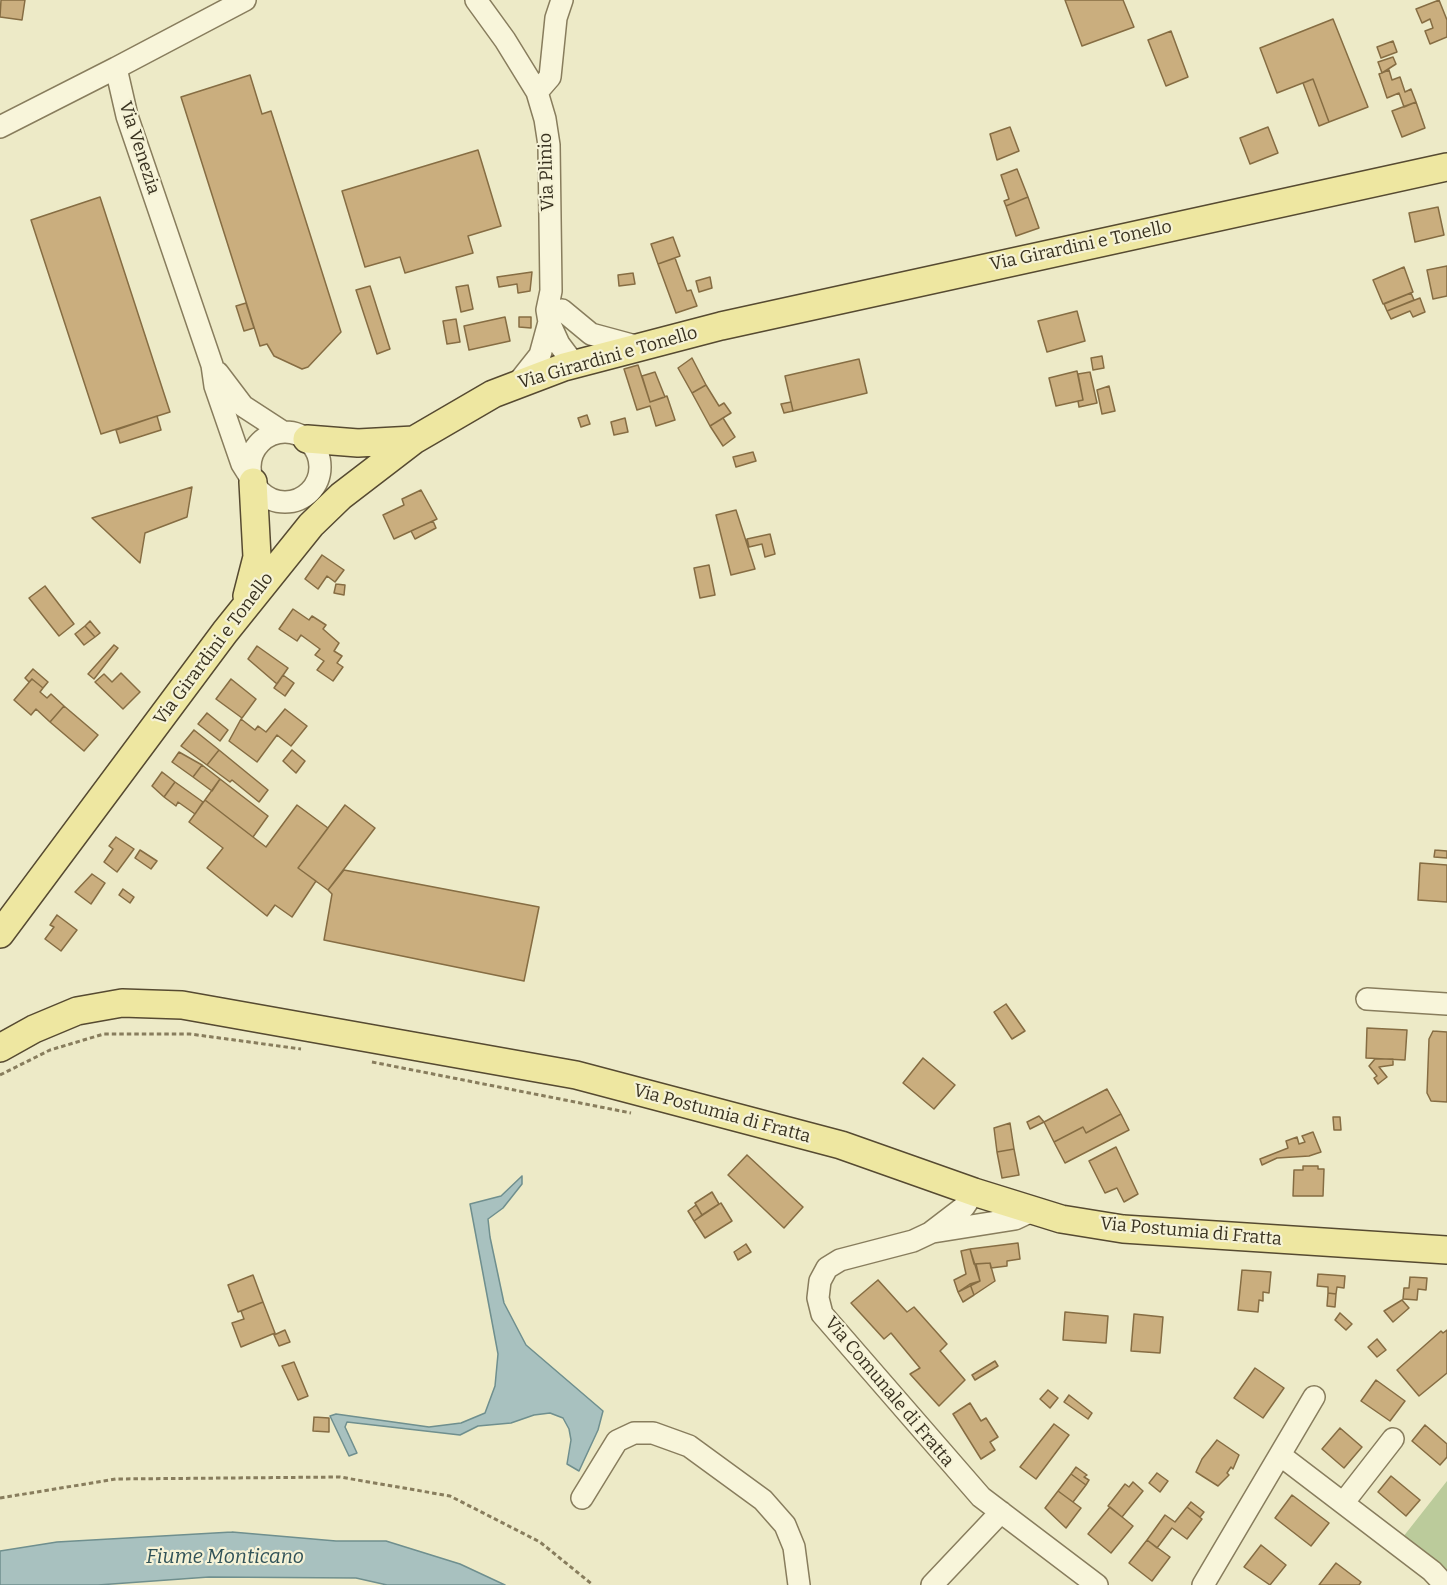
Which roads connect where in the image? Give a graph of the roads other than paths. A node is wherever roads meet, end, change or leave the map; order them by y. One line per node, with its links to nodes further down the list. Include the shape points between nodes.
1 (245, 0): 4 (street)
2 (475, 0): 5 (street, Via Plinio, via 506,40)
3 (562, 0): 5 (street, via 556,18 550,77)
4 (116, 68): 6 (street); 11 (street, Via Venezia, via 127,116)
5 (537, 92): 8 (street, Via Plinio, via 549,145 551,291)
6 (0, 127)
7 (1447, 167): 9 (main road, Via Girardini e Tonello, via 766,315)
8 (555, 316): 9 (street, via 591,334); 10 (street, Via Plinio, via 574,340); 12 (street, via 540,355)
9 (640, 347): 10 (main road, Via Girardini e Tonello)
10 (574, 364): 12 (main road, Via Girardini e Tonello)
11 (212, 365): 13 (street, Via Venezia, via 243,406); 15 (street, Via Venezia, via 215,386 242,464)
12 (517, 384): 14 (main road, Via Girardini e Tonello, via 483,399)
13 (295, 436): 14 (main road, via 358,443); 15 (street, via 265,438 258,444 250,461); 15 (street, via 314,447 320,467 319,477 307,495 277,502 259,491)
14 (414, 440): 16 (main road, Via Girardini e Tonello, via 340,496 283,557)
15 (252, 481): 16 (main road, via 257,557)
16 (243, 609): 17 (main road, Via Girardini e Tonello)
17 (0, 934)
18 (1367, 999): 19 (street)
19 (1447, 1004)
20 (0, 1025): 21 (main road, via 7,1029)
21 (34, 1029): 22 (main road, Via Postumia di Fratta); 23 (main road, Via Postumia di Fratta, via 77,1011 122,1003 194,1007 576,1076 842,1145)
22 (0, 1048)
23 (974, 1192): 24 (main road, Via Postumia di Fratta); 25 (street, Via Comunale di Fratta, via 964,1207)
24 (1032, 1211): 25 (street, via 1015,1219); 26 (main road, Via Postumia di Fratta, via 1123,1229)
25 (930, 1233): 32 (street, Via Comunale di Fratta, via 840,1260 827,1268 820,1281 822,1314 967,1483)
26 (1447, 1250)
27 (1314, 1397): 29 (street)
28 (1394, 1439): 31 (street)
29 (1280, 1455): 31 (street); 36 (street)
30 (582, 1498): 33 (street, via 617,1440 634,1433 653,1433 688,1446 763,1500 785,1525 794,1547)
31 (1344, 1502): 37 (street)
32 (1001, 1512): 34 (street); 35 (street, Via Comunale di Fratta)
33 (799, 1585)
34 (932, 1585)
35 (1097, 1585)
36 (1203, 1585)
37 (1445, 1585)

